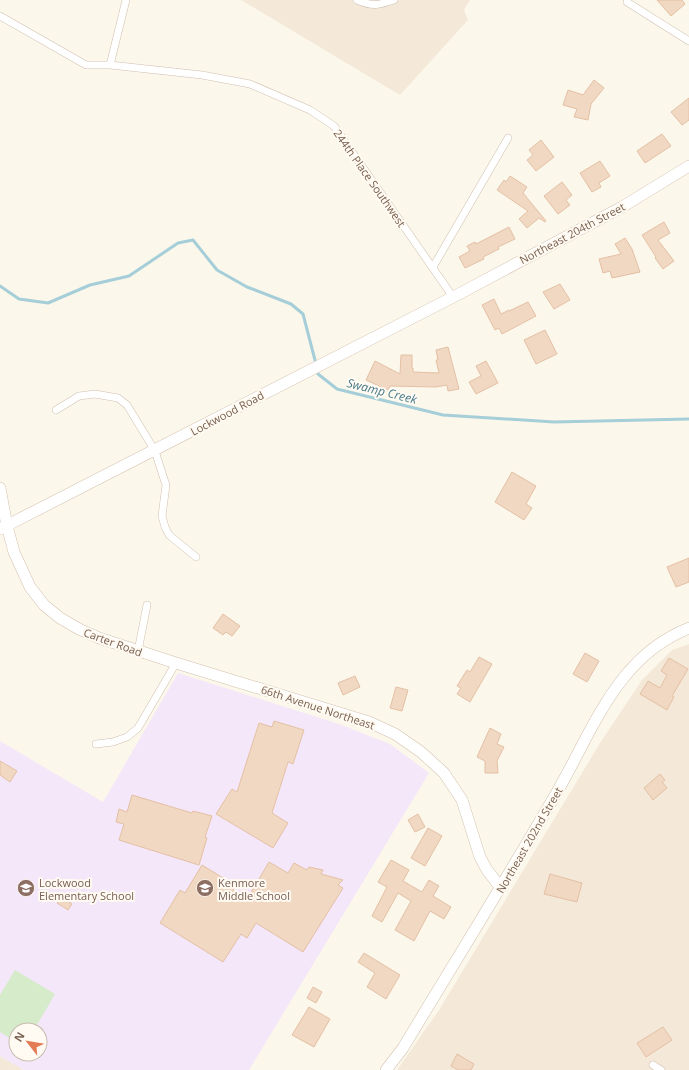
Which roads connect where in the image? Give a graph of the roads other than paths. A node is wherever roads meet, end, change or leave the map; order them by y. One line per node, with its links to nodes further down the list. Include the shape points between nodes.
1 (126, 0): 7 (street)
2 (357, 0): 3 (street, via 378,5)
3 (394, 0)
4 (627, 2): 6 (street)
5 (0, 16): 7 (street, 244th Place Southwest, via 86,65)
6 (689, 40)
7 (110, 65): 10 (street, 244th Place Southwest, via 202,75 250,84 310,110 334,126)
8 (508, 138): 10 (street)
9 (689, 166): 11 (street, Northeast 204th Street, via 622,207)
10 (433, 267): 11 (street, 244th Place Southwest)
11 (453, 297): 13 (street, Lockwood Road)
12 (56, 410): 13 (street, via 80,396 95,394 118,398 127,405)
13 (155, 451): 15 (street, Lockwood Road); 16 (street, via 166,485 162,516 165,527 169,535)
14 (0, 488): 15 (street, Carter Road)
15 (3, 528): 19 (street, Carter Road, via 30,586 44,605 79,629)
16 (196, 557)
17 (147, 605): 19 (street)
18 (689, 628): 23 (street, Northeast 202nd Street, via 645,654 624,677)
19 (138, 651): 20 (street, Carter Road)
20 (176, 663): 21 (street, Carter Road); 22 (street, via 138,728 127,737)
21 (194, 669): 23 (street, 66th Avenue Northeast, via 369,722 395,734 421,752 444,773 462,800 480,857)
22 (96, 744)
23 (501, 888): 25 (street, Northeast 202nd Street, via 403,1048)
24 (653, 1065): 26 (street)
25 (386, 1070)
26 (660, 1070)

